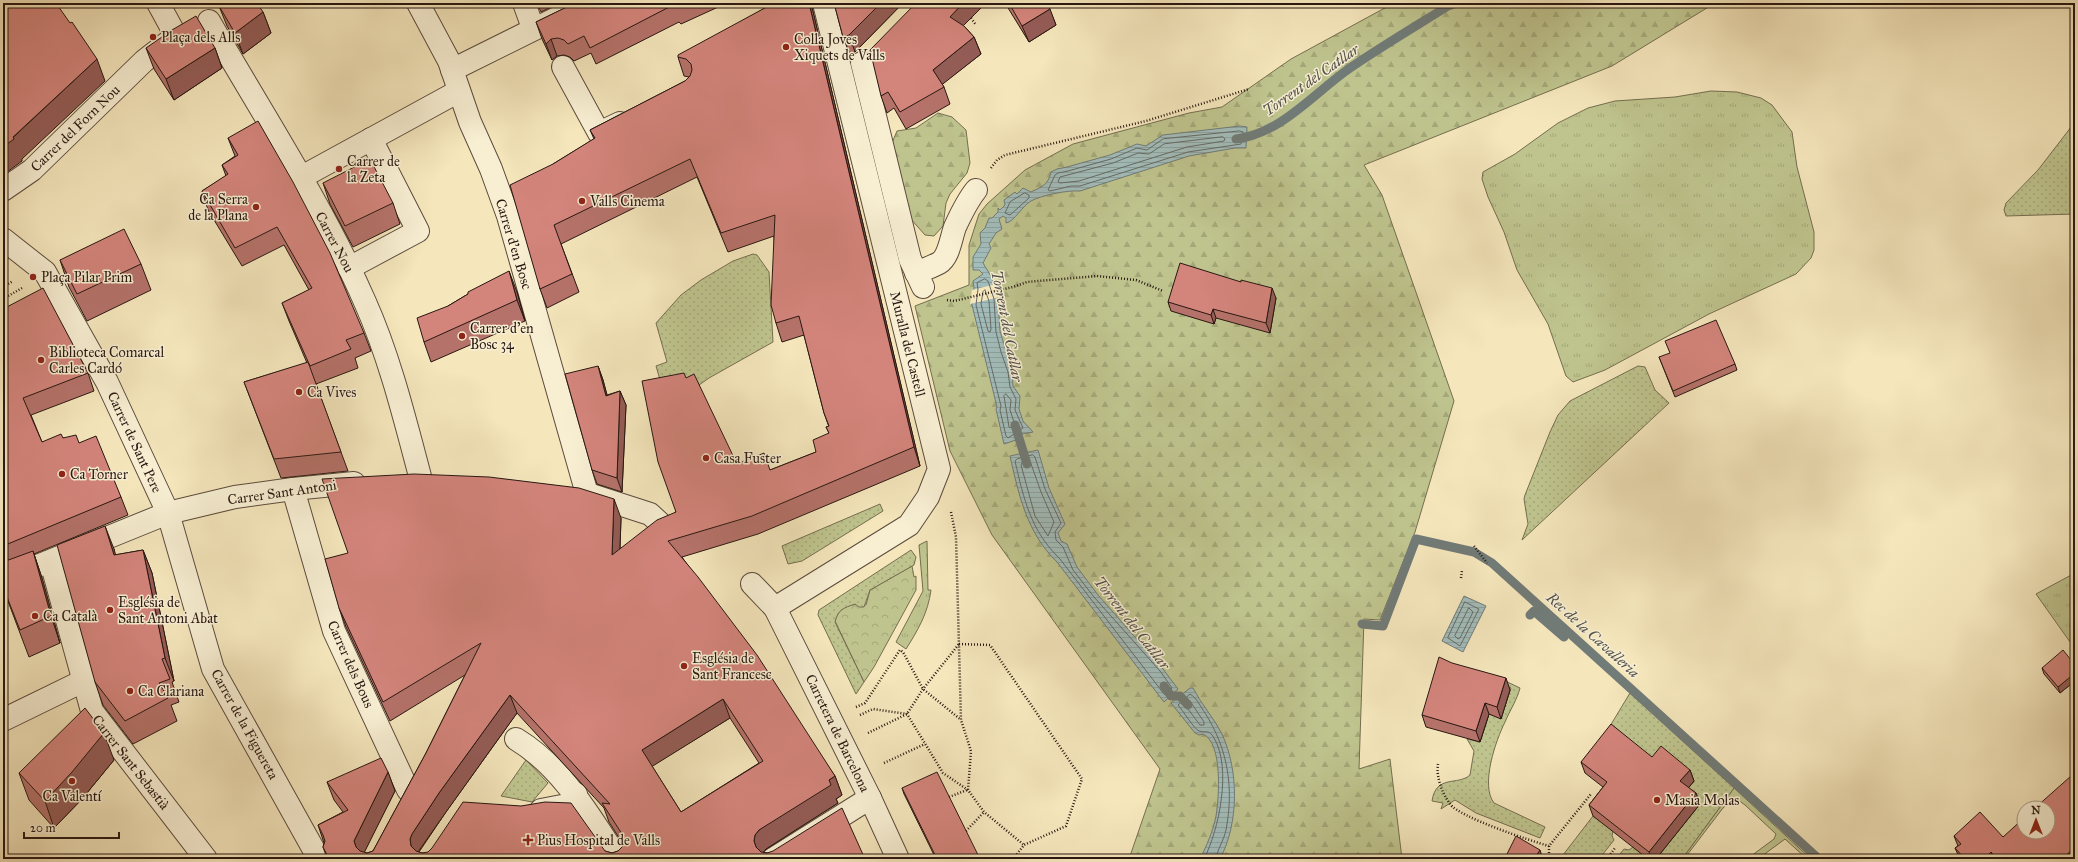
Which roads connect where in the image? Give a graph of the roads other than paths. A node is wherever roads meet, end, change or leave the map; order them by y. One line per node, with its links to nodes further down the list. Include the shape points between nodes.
1 (158, 3): 9 (street)
2 (418, 3): 13 (street, Carrer d'en Bosc)
3 (524, 3): 8 (street)
4 (586, 3): 8 (street)
5 (824, 3): 14 (street, Muralla del Castell)
6 (229, 11): 7 (street)
7 (209, 21): 9 (street); 20 (street, Carrer Nou)
8 (541, 28): 13 (street)
9 (176, 36): 21 (street, Carrer del Forn Nou, via 144,61 32,170)
10 (878, 47): 11 (street)
11 (862, 63): 14 (street); 16 (street)
12 (563, 67): 18 (street, via 599,133)
13 (452, 70): 15 (street, Carrer d'en Bosc)
14 (840, 71): 17 (street, Muralla del Castell)
15 (459, 91): 19 (street); 31 (street, Carrer d'en Bosc, via 508,216)
16 (872, 92): 17 (street); 22 (street, via 910,259 920,280 946,256 960,217)
17 (848, 99): 37 (street, Muralla del Castell, via 939,469 928,497 909,525)
18 (640, 112)
19 (371, 139): 20 (street); 24 (street, via 418,231)
20 (300, 178): 24 (street, Carrer Nou)
21 (3, 190)
22 (976, 190)
23 (3, 239): 32 (street, Carrer de Sant Pere, via 45,272 50,280 107,382)
24 (349, 268): 25 (street, Carrer Nou, via 365,302 399,394)
25 (421, 480): 26 (street); 27 (street)
26 (398, 481)
27 (444, 481)
28 (375, 482): 29 (street, Carrer Sant Antoni)
29 (292, 488): 32 (street, Carrer Sant Antoni); 42 (street, Carrer dels Bous, via 334,632)
30 (565, 491): 31 (street)
31 (587, 494): 33 (street, via 650,514)
32 (168, 513): 34 (street, Carrer Sant Antoni); 48 (street, Carrer de la Figuereta, via 213,669)
33 (663, 526)
34 (51, 562): 35 (street, Carrer Sant Antoni); 38 (street, Carrer Sant Sebastià)
35 (3, 580)
36 (752, 584): 37 (street, Carretera de Barcelona)
37 (775, 608): 44 (street, Carretera de Barcelona)
38 (83, 681): 39 (street); 47 (street, Carrer Sant Sebastià, via 92,711)
39 (3, 720)
40 (516, 739): 43 (street, via 529,748)
41 (419, 770): 42 (street)
42 (408, 790): 45 (street)
43 (576, 794): 46 (street, via 567,805); 49 (street)
44 (870, 798): 50 (street); 51 (street, Carretera de Barcelona)
45 (399, 809)
46 (521, 812)
47 (206, 859)
48 (319, 859)
49 (618, 859)
50 (773, 859)
51 (898, 859)

